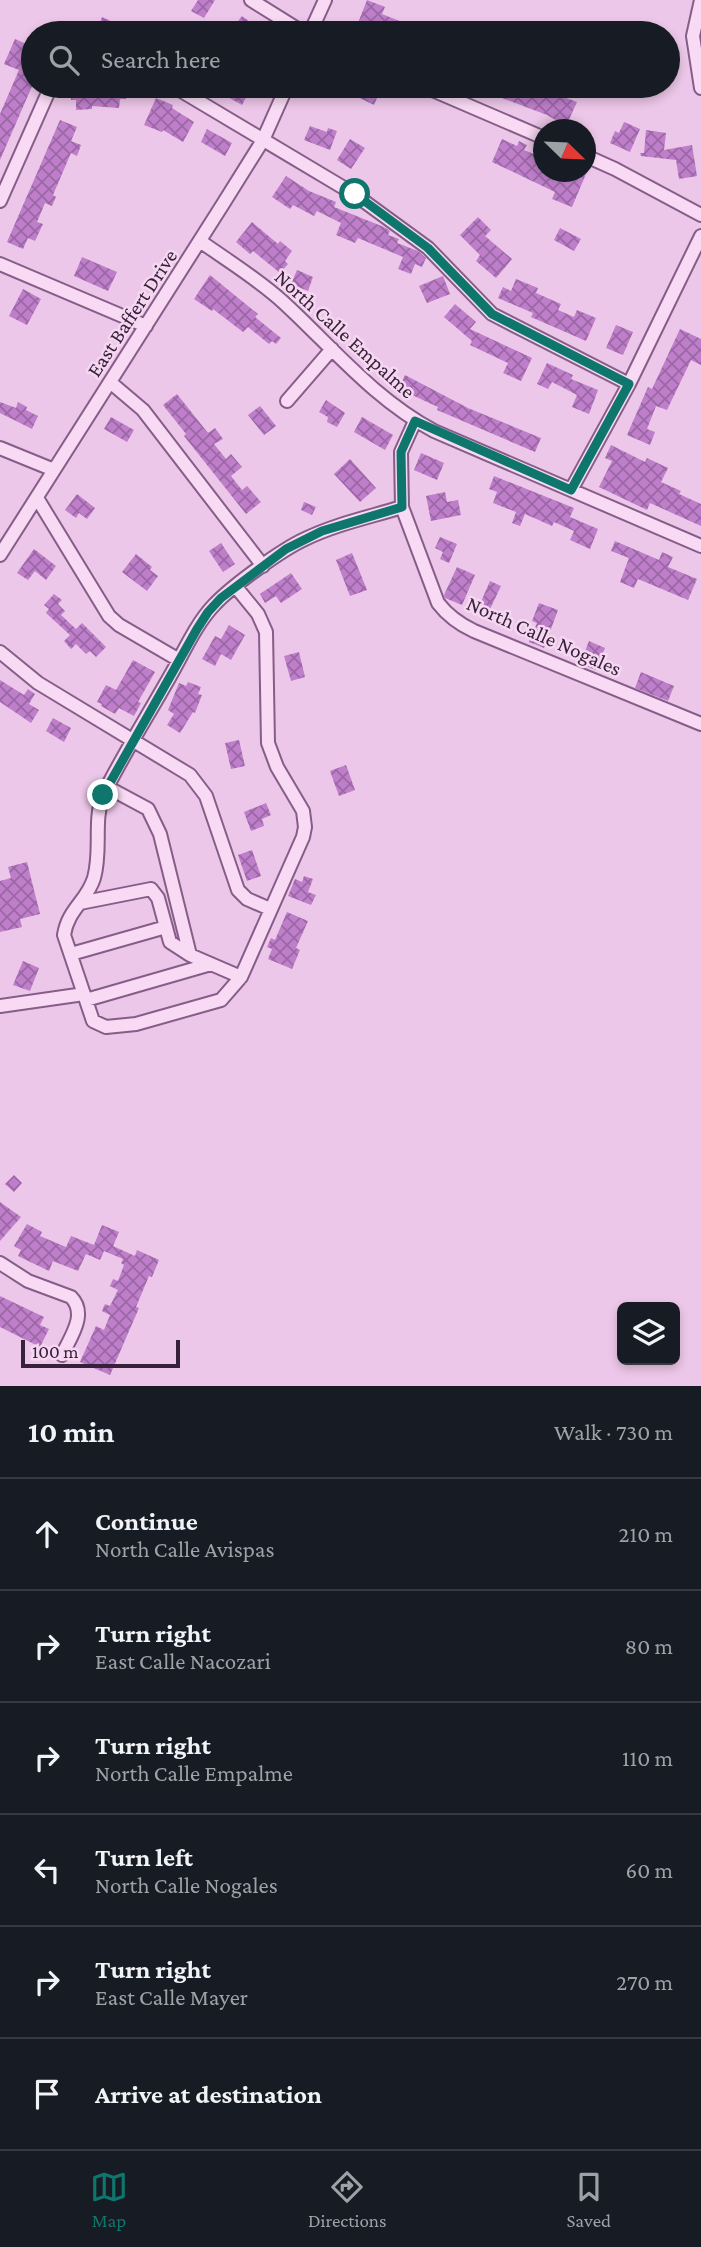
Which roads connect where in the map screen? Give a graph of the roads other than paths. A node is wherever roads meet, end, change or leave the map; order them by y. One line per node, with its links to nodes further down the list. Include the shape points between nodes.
1 (251, 0): 4 (street)
2 (325, 0): 5 (street)
3 (701, 0): 6 (street, via 693,36)
4 (285, 21)
5 (315, 21)
6 (701, 88)
7 (46, 98): 14 (street)
8 (193, 98): 12 (street)
9 (282, 98): 12 (street, East Baffert Drive)
10 (451, 98): 11 (street)
11 (533, 133)
12 (263, 140): 17 (street, East Baffert Drive); 22 (street, via 355,194 428,248 492,314)
13 (596, 160): 15 (street)
14 (0, 201)
15 (701, 215)
16 (701, 236): 22 (street)
17 (200, 241): 19 (street, East Baffert Drive); 20 (street, North Calle Empalme, via 281,300)
18 (0, 264): 19 (street)
19 (146, 326): 21 (street, East Baffert Drive)
20 (332, 349): 23 (street); 24 (street, North Calle Empalme, via 375,391)
21 (110, 382): 26 (street, East Baffert Drive); 32 (street, via 143,410)
22 (629, 384): 27 (street)
23 (287, 401)
24 (415, 421): 27 (street, North Calle Empalme); 29 (street, North Calle Nogales, via 401,452)
25 (0, 448): 26 (street)
26 (54, 470): 28 (street, East Baffert Drive)
27 (571, 490): 30 (street, North Calle Empalme)
28 (37, 498): 31 (street, East Baffert Drive); 35 (street, via 109,616)
29 (402, 507): 32 (street, via 304,539); 36 (street, North Calle Nogales, via 438,603 458,622)
30 (701, 546)
31 (0, 555)
32 (263, 566): 33 (street)
33 (236, 587): 35 (street, via 208,612); 40 (street, via 264,627 268,743 304,816 303,837)
34 (0, 652): 37 (street, via 38,683)
35 (179, 660): 37 (street)
36 (701, 723)
37 (133, 742): 38 (street); 40 (street, via 185,771 200,785 239,890)
38 (107, 787): 39 (street, via 98,813 94,878); 43 (street, via 148,809 152,817)
39 (80, 903): 41 (street, via 151,889); 42 (street, via 66,921 64,935)
40 (270, 909): 45 (street)
41 (166, 927): 42 (street); 43 (street, via 170,942)
42 (71, 954): 46 (street)
43 (190, 955): 44 (street)
44 (211, 964): 45 (street); 46 (street)
45 (241, 977): 46 (street, via 222,1000 136,1024 106,1027 93,1021)
46 (85, 997): 47 (street)
47 (0, 1006)
48 (0, 1263): 49 (street, via 76,1302 78,1317)
49 (62, 1355)

